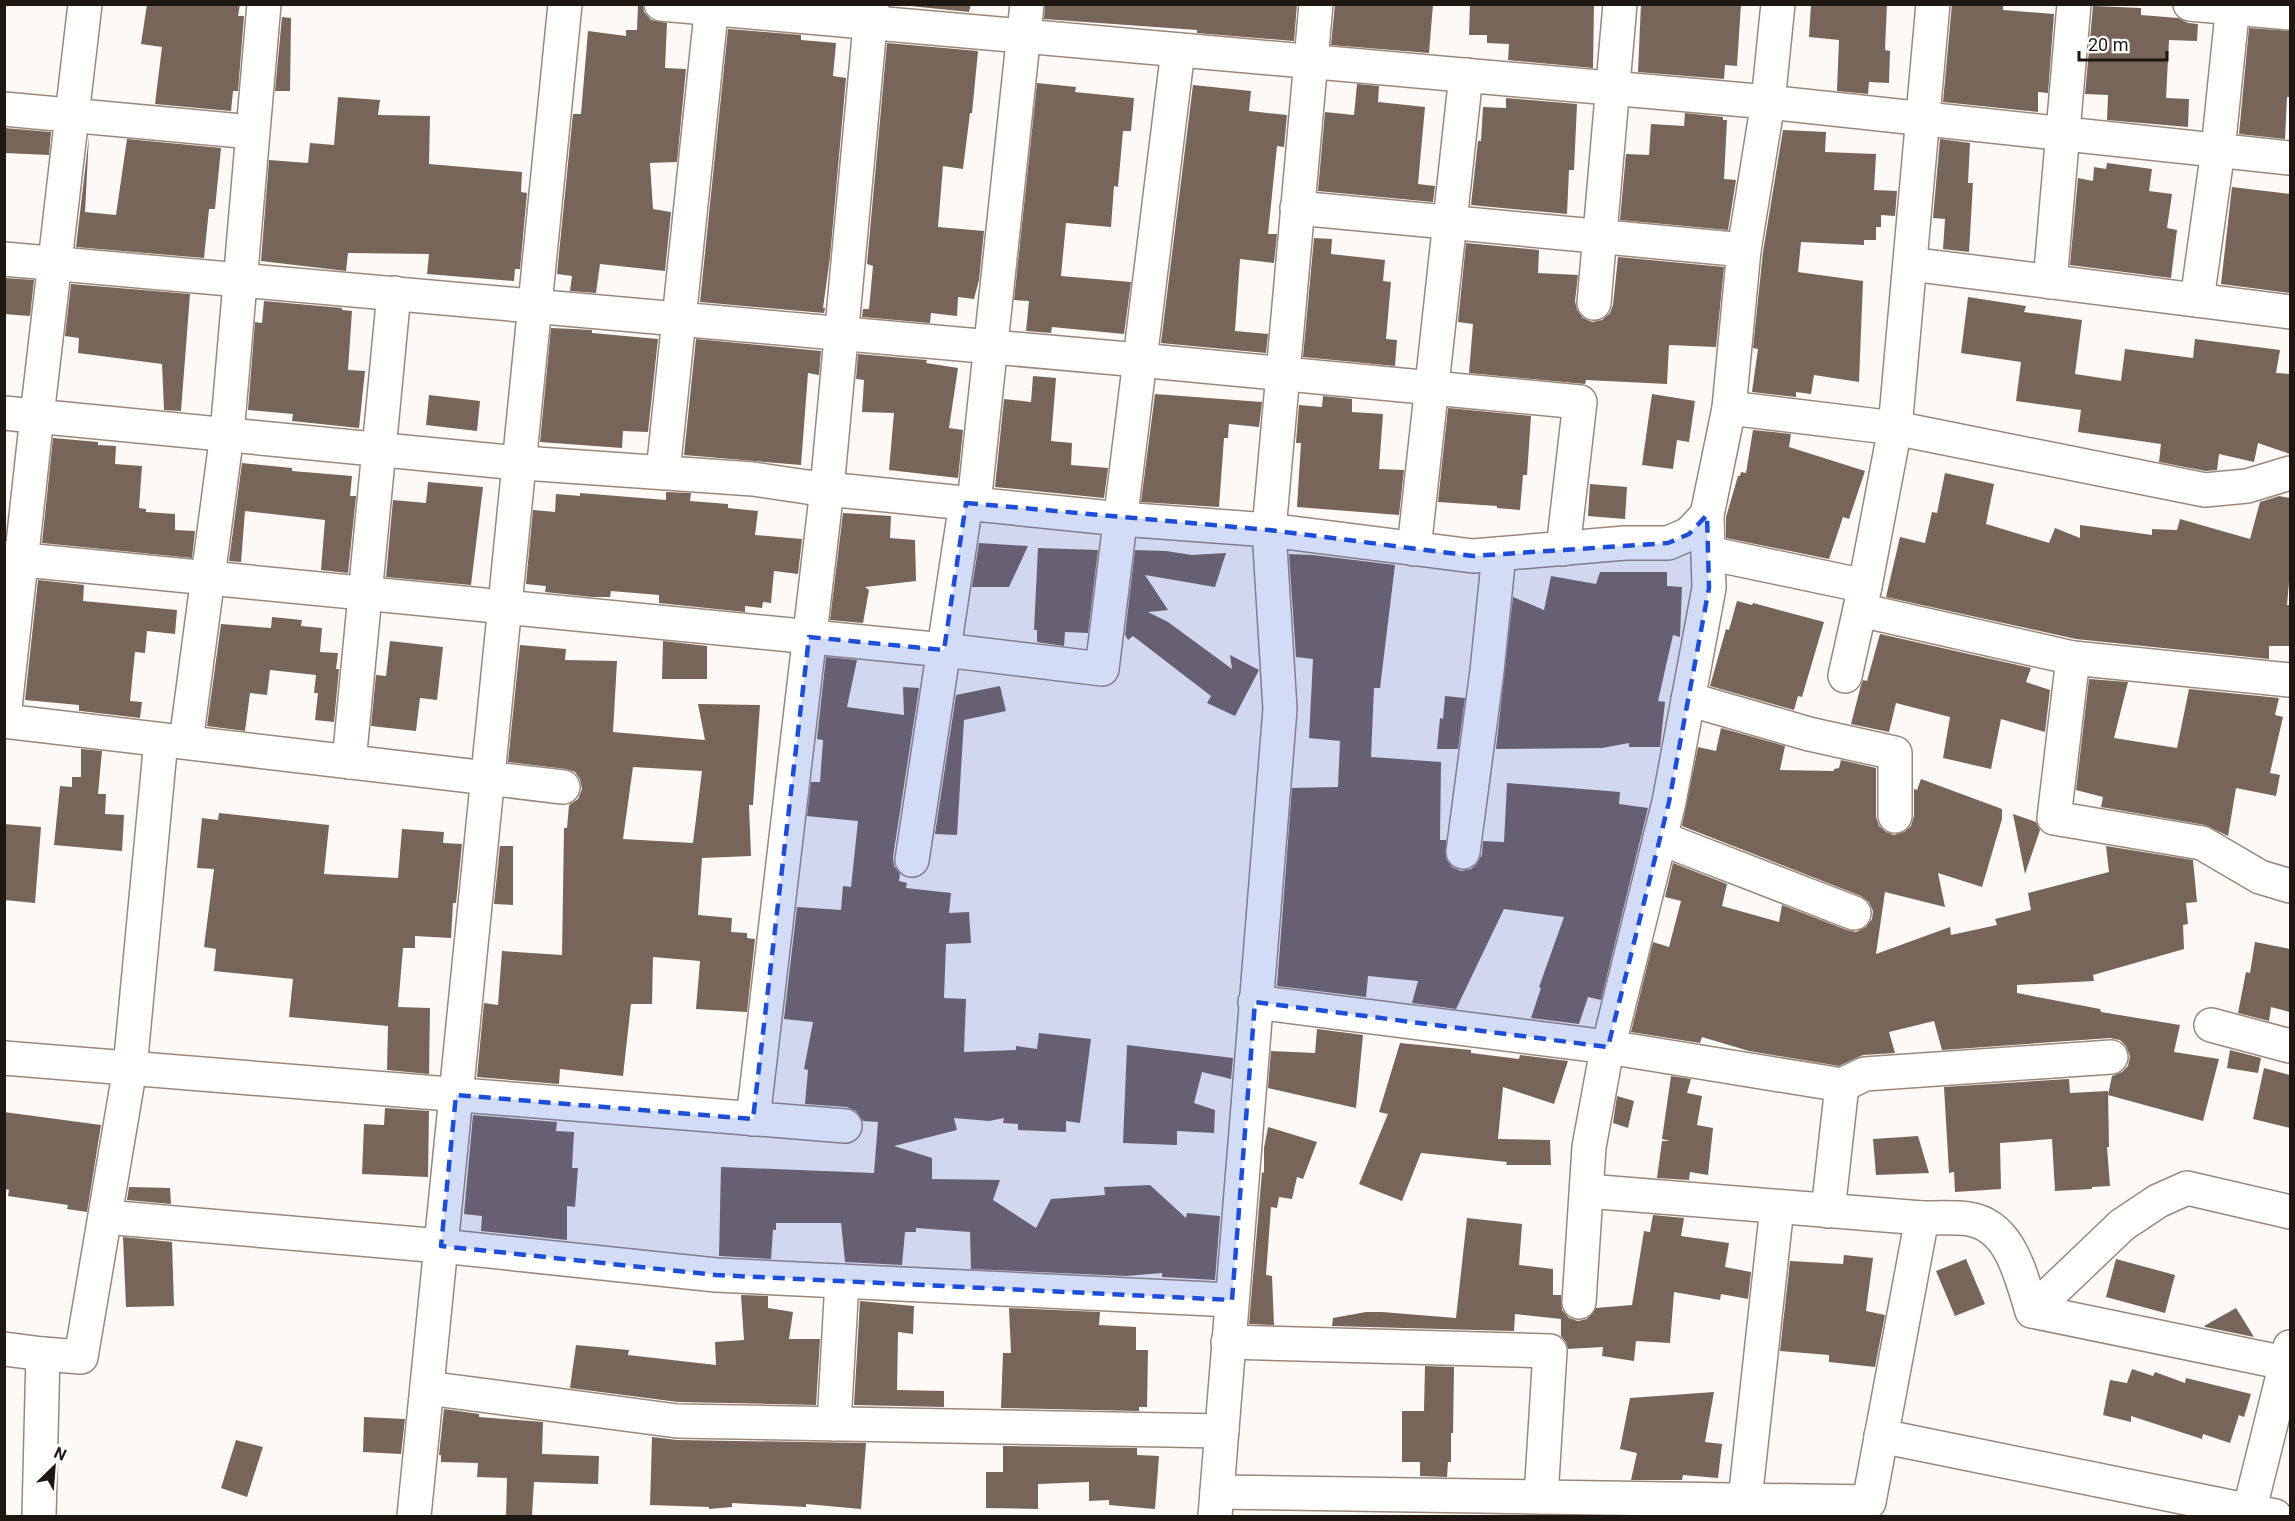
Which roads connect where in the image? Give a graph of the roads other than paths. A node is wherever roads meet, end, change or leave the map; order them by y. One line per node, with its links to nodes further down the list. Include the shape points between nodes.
1 (85, 4): 23 (street)
2 (264, 4): 25 (street)
3 (565, 4): 41 (street)
4 (661, 4): 13 (street)
5 (1027, 4): 16 (street)
6 (1316, 4): 18 (street)
7 (1620, 4): 20 (street)
8 (1778, 4): 21 (street)
9 (1933, 4): 24 (street)
10 (2074, 4): 26 (street)
11 (2190, 4): 12 (street)
12 (2233, 6): 14 (street); 27 (street)
13 (712, 7): 15 (street); 43 (street)
14 (2290, 13)
15 (871, 14): 16 (street); 44 (street)
16 (1024, 36): 17 (street); 45 (street)
17 (1178, 50): 18 (street); 46 (street)
18 (1311, 61): 19 (street); 29 (street)
19 (1466, 75): 20 (street); 30 (street)
20 (1613, 88): 21 (street); 31 (street)
21 (1768, 102): 24 (street); 32 (street)
22 (4, 109): 23 (street)
23 (72, 115): 25 (street); 34 (street)
24 (1922, 118): 26 (street); 35 (street)
25 (252, 132): 36 (street)
26 (2063, 134): 27 (street); 37 (street)
27 (2218, 150): 28 (street); 39 (street)
28 (2290, 158)
29 (1297, 208): 30 (street); 47 (street)
30 (1450, 221): 31 (street); 48 (street)
31 (1600, 235): 32 (street); 40 (street)
32 (1744, 250): 49 (street)
33 (4, 259): 34 (street)
34 (55, 263): 36 (street); 51 (street)
35 (1910, 264): 37 (street); 52 (street)
36 (240, 280): 38 (street); 53 (street)
37 (2050, 282): 39 (street)
38 (394, 293): 41 (street); 54 (street)
39 (2197, 300): 42 (street)
40 (1594, 303)
41 (535, 306): 43 (street); 55 (street)
42 (2290, 312)
43 (679, 319): 44 (street); 56 (street)
44 (841, 333): 45 (street); 58 (street)
45 (991, 347): 46 (street); 59 (street)
46 (1139, 360): 47 (street); 61 (street)
47 (1283, 373): 48 (street); 62 (street)
48 (1432, 387): 63 (street); 64 (street, via 1580,402)
49 (1729, 408): 52 (street); 60 (street)
50 (4, 413): 51 (street)
51 (37, 416): 53 (street); 67 (street)
52 (1895, 428): 57 (street, via 2205,490 2247,486); 70 (street)
53 (227, 434): 54 (street); 68 (street)
54 (380, 449): 55 (street); 69 (street)
55 (519, 463): 56 (street); 71 (street)
56 (663, 472): 58 (street)
57 (2290, 473)
58 (827, 489): 59 (street); 72 (street)
59 (970, 503): 61 (street); 73 (street)
60 (1707, 514): 64 (street, via 1689,534 1668,543); 65 (street)
61 (1120, 519): 62 (street); 73 (street, via 1102,669)
62 (1269, 530): 63 (street); 90 (street, via 1280,709)
63 (1414, 549): 66 (street, via 1473,556)
64 (1563, 549): 66 (street)
65 (1708, 553): 70 (street); 77 (street, via 1709,588)
66 (1499, 554): 86 (street)
67 (13, 559): 68 (street); 78 (street)
68 (208, 578): 69 (street); 80 (street)
69 (366, 594): 71 (street); 81 (street)
70 (1863, 598): 74 (street); 75 (street)
71 (505, 608): 72 (street); 82 (street)
72 (809, 637): 73 (street); 99 (street)
73 (944, 650): 87 (street)
74 (2073, 658): 76 (street); 88 (street, via 2054,818 2202,843 2260,877)
75 (1845, 676)
76 (2290, 680)
77 (1688, 699): 84 (street, via 1809,734 1895,753); 85 (street)
78 (4, 717)
79 (4, 721): 80 (street)
80 (174, 741): 81 (street); 96 (street)
81 (349, 762): 82 (street)
82 (488, 778): 83 (street); 98 (street)
83 (563, 787)
84 (1895, 816)
85 (1660, 838): 89 (street); 93 (street)
86 (1463, 852)
87 (912, 860)
88 (2290, 886)
89 (1854, 913)
90 (1255, 1002): 93 (street); 109 (street)
91 (2211, 1025): 92 (street)
92 (2290, 1046)
93 (1608, 1047): 97 (street); 101 (street, via 1589,1147)
94 (2111, 1057): 97 (street, via 1864,1074)
95 (4, 1058): 96 (street)
96 (130, 1068): 98 (street); 105 (street)
97 (1842, 1085): 103 (street)
98 (456, 1095): 99 (street); 107 (street)
99 (753, 1119): 100 (street)
100 (845, 1126)
101 (1587, 1191): 102 (street); 110 (street)
102 (1777, 1207): 103 (street); 121 (street)
103 (1828, 1210): 106 (street)
104 (2290, 1212): 111 (street, via 2187,1188 2158,1201 2122,1225)
105 (105, 1217): 107 (street); 114 (street, via 81,1357)
106 (1922, 1218): 111 (street, via 1971,1220 1990,1228 2016,1259); 119 (street)
107 (441, 1246): 108 (street, via 716,1275); 116 (street)
108 (842, 1281): 109 (street); 117 (street)
109 (1232, 1300): 112 (street)
110 (1579, 1302)
111 (2032, 1311): 115 (street)
112 (1228, 1342): 118 (street); 120 (street, via 1550,1351)
113 (4, 1349): 114 (street)
114 (43, 1354): 125 (street)
115 (2289, 1358): 124 (street)
116 (427, 1388): 117 (street, via 677,1421); 126 (street)
117 (834, 1424): 118 (street)
118 (1222, 1431): 122 (street)
119 (1881, 1436): 123 (street); 124 (street)
120 (1541, 1497): 121 (street); 122 (street)
121 (1745, 1500): 123 (street)
122 (1216, 1504)
123 (1868, 1509)
124 (2258, 1515)
125 (39, 1516)
126 (414, 1516)

